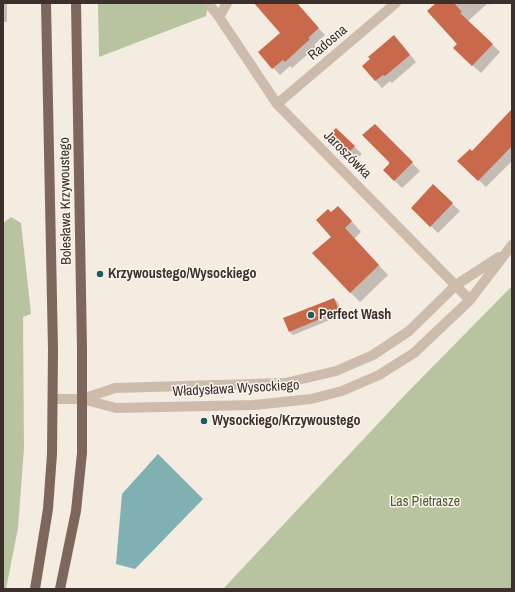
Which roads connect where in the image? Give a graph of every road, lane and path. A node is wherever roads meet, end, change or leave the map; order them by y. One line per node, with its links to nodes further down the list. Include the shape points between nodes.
1 (46, 3): 12 (main road, Bolesława Krzywoustego)
2 (76, 3): 13 (main road, Bolesława Krzywoustego)
3 (208, 3): 6 (street, Jaroszówka)
4 (227, 3): 6 (street)
5 (396, 3): 7 (street, Radosna)
6 (219, 17): 7 (street, Jaroszówka)
7 (277, 104): 10 (street, Jaroszówka)
8 (512, 245): 9 (street, Władysława Wysockiego)
9 (504, 253): 10 (street, Władysława Wysockiego); 11 (street, Władysława Wysockiego)
10 (456, 285): 11 (street, Jaroszówka); 13 (street, Władysława Wysockiego, via 409,331 373,355 336,371 285,383 115,388)
11 (470, 300): 13 (street, Władysława Wysockiego, via 414,353 380,375 342,391 311,399 254,404 116,408)
12 (52, 399): 13 (street, Władysława Wysockiego); 14 (main road, via 48,509)
13 (82, 399): 15 (main road, via 82,453 76,511)
14 (35, 589)
15 (60, 589)

